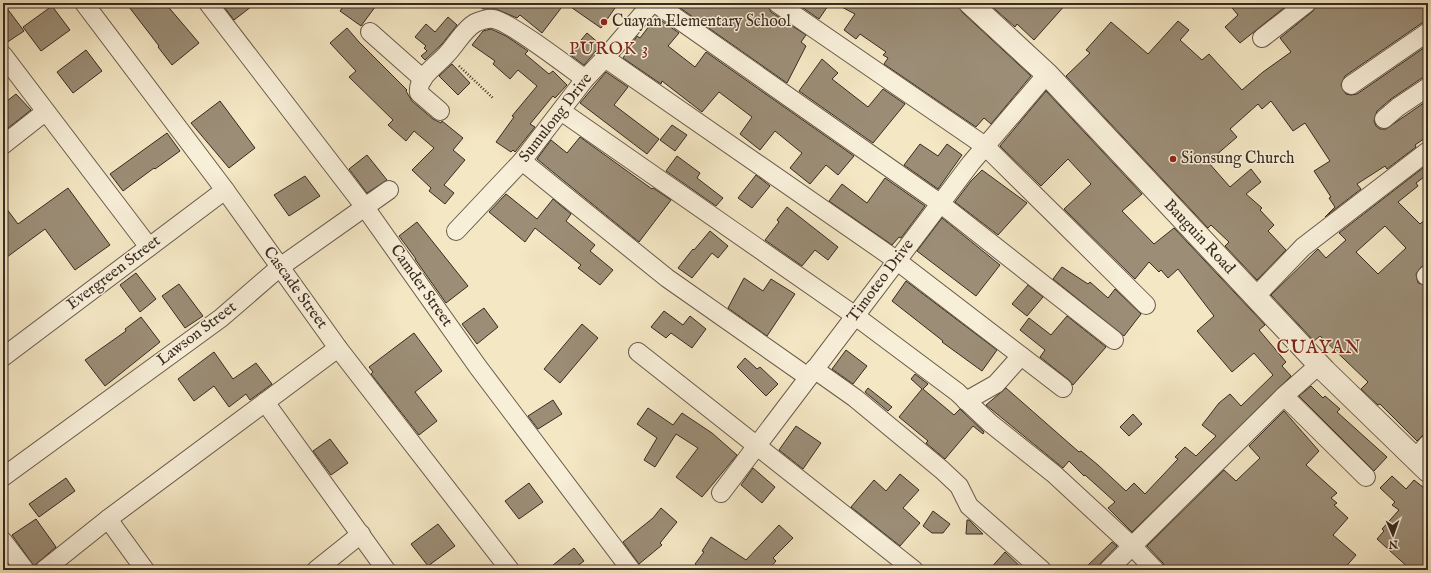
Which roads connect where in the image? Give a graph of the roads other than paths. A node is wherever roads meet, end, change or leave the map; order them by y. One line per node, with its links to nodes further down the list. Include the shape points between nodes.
1 (84, 3): 25 (street, Cascade Street)
2 (208, 3): 28 (street, Camder Street)
3 (653, 3): 11 (street, Sumulong Drive); 27 (street)
4 (777, 3): 22 (street)
5 (970, 3): 12 (street, Bauguin Road)
6 (1307, 3): 9 (street)
7 (370, 32): 13 (street)
8 (1428, 32): 15 (street)
9 (1262, 38)
10 (3, 55): 19 (street)
11 (605, 58): 14 (street, Sumulong Drive); 31 (street)
12 (1047, 74): 22 (street, Timoteo Drive); 33 (street, Bauguin Road)
13 (423, 79): 14 (street, via 475,24 493,19 510,27); 17 (street, via 418,86 419,93)
14 (585, 79): 18 (street, Sumulong Drive)
15 (1351, 85)
16 (1428, 87): 20 (street)
17 (440, 111)
18 (562, 111): 24 (street, Sumulong Drive); 35 (street)
19 (45, 112): 21 (street); 30 (street)
20 (1384, 120)
21 (3, 145)
22 (985, 146): 27 (street, Timoteo Drive); 34 (street)
23 (1428, 151): 33 (street, via 1304,247)
24 (522, 161): 29 (street, Sumulong Drive, via 489,199); 42 (street, via 667,278)
25 (225, 190): 30 (street, Evergreen Street); 32 (street, Cascade Street)
26 (389, 190): 28 (street, Lawson Street)
27 (941, 204): 31 (street, Timoteo Drive); 36 (street)
28 (364, 206): 32 (street, Lawson Street); 62 (street, Camder Street, via 478,367)
29 (456, 231)
30 (149, 246): 40 (street, Evergreen Street)
31 (896, 260): 35 (street, Timoteo Drive); 39 (street)
32 (280, 267): 37 (street, Cascade Street); 49 (street, Lawson Street, via 221,318)
33 (1255, 297): 41 (street, Bauguin Road)
34 (1146, 304)
35 (854, 315): 42 (street, Timoteo Drive); 45 (street)
36 (1114, 340)
37 (338, 348): 46 (street); 61 (street, Cascade Street)
38 (638, 352): 47 (street)
39 (1021, 356): 43 (street); 45 (street, via 996,384)
40 (3, 357)
41 (1319, 365): 44 (street); 48 (street, Bauguin Road)
42 (811, 373): 47 (street, Timoteo Drive); 64 (street, via 855,398 942,470 959,486 969,506)
43 (1063, 388)
44 (1284, 396): 50 (street); 55 (street)
45 (966, 401): 55 (street, via 1054,474)
46 (265, 402): 52 (street); 53 (street)
47 (756, 446): 51 (street, Timoteo Drive); 63 (street)
48 (1424, 458)
49 (3, 477)
50 (1366, 477)
51 (721, 493)
52 (108, 519): 57 (street); 58 (street)
53 (361, 534): 59 (street); 60 (street)
54 (3, 541): 56 (street)
55 (1132, 546): 65 (street); 66 (street)
56 (25, 570)
57 (44, 570)
58 (145, 570)
59 (316, 570)
60 (386, 570)
61 (510, 570)
62 (631, 570)
63 (914, 570)
64 (1042, 570)
65 (1108, 570)
66 (1155, 570)

